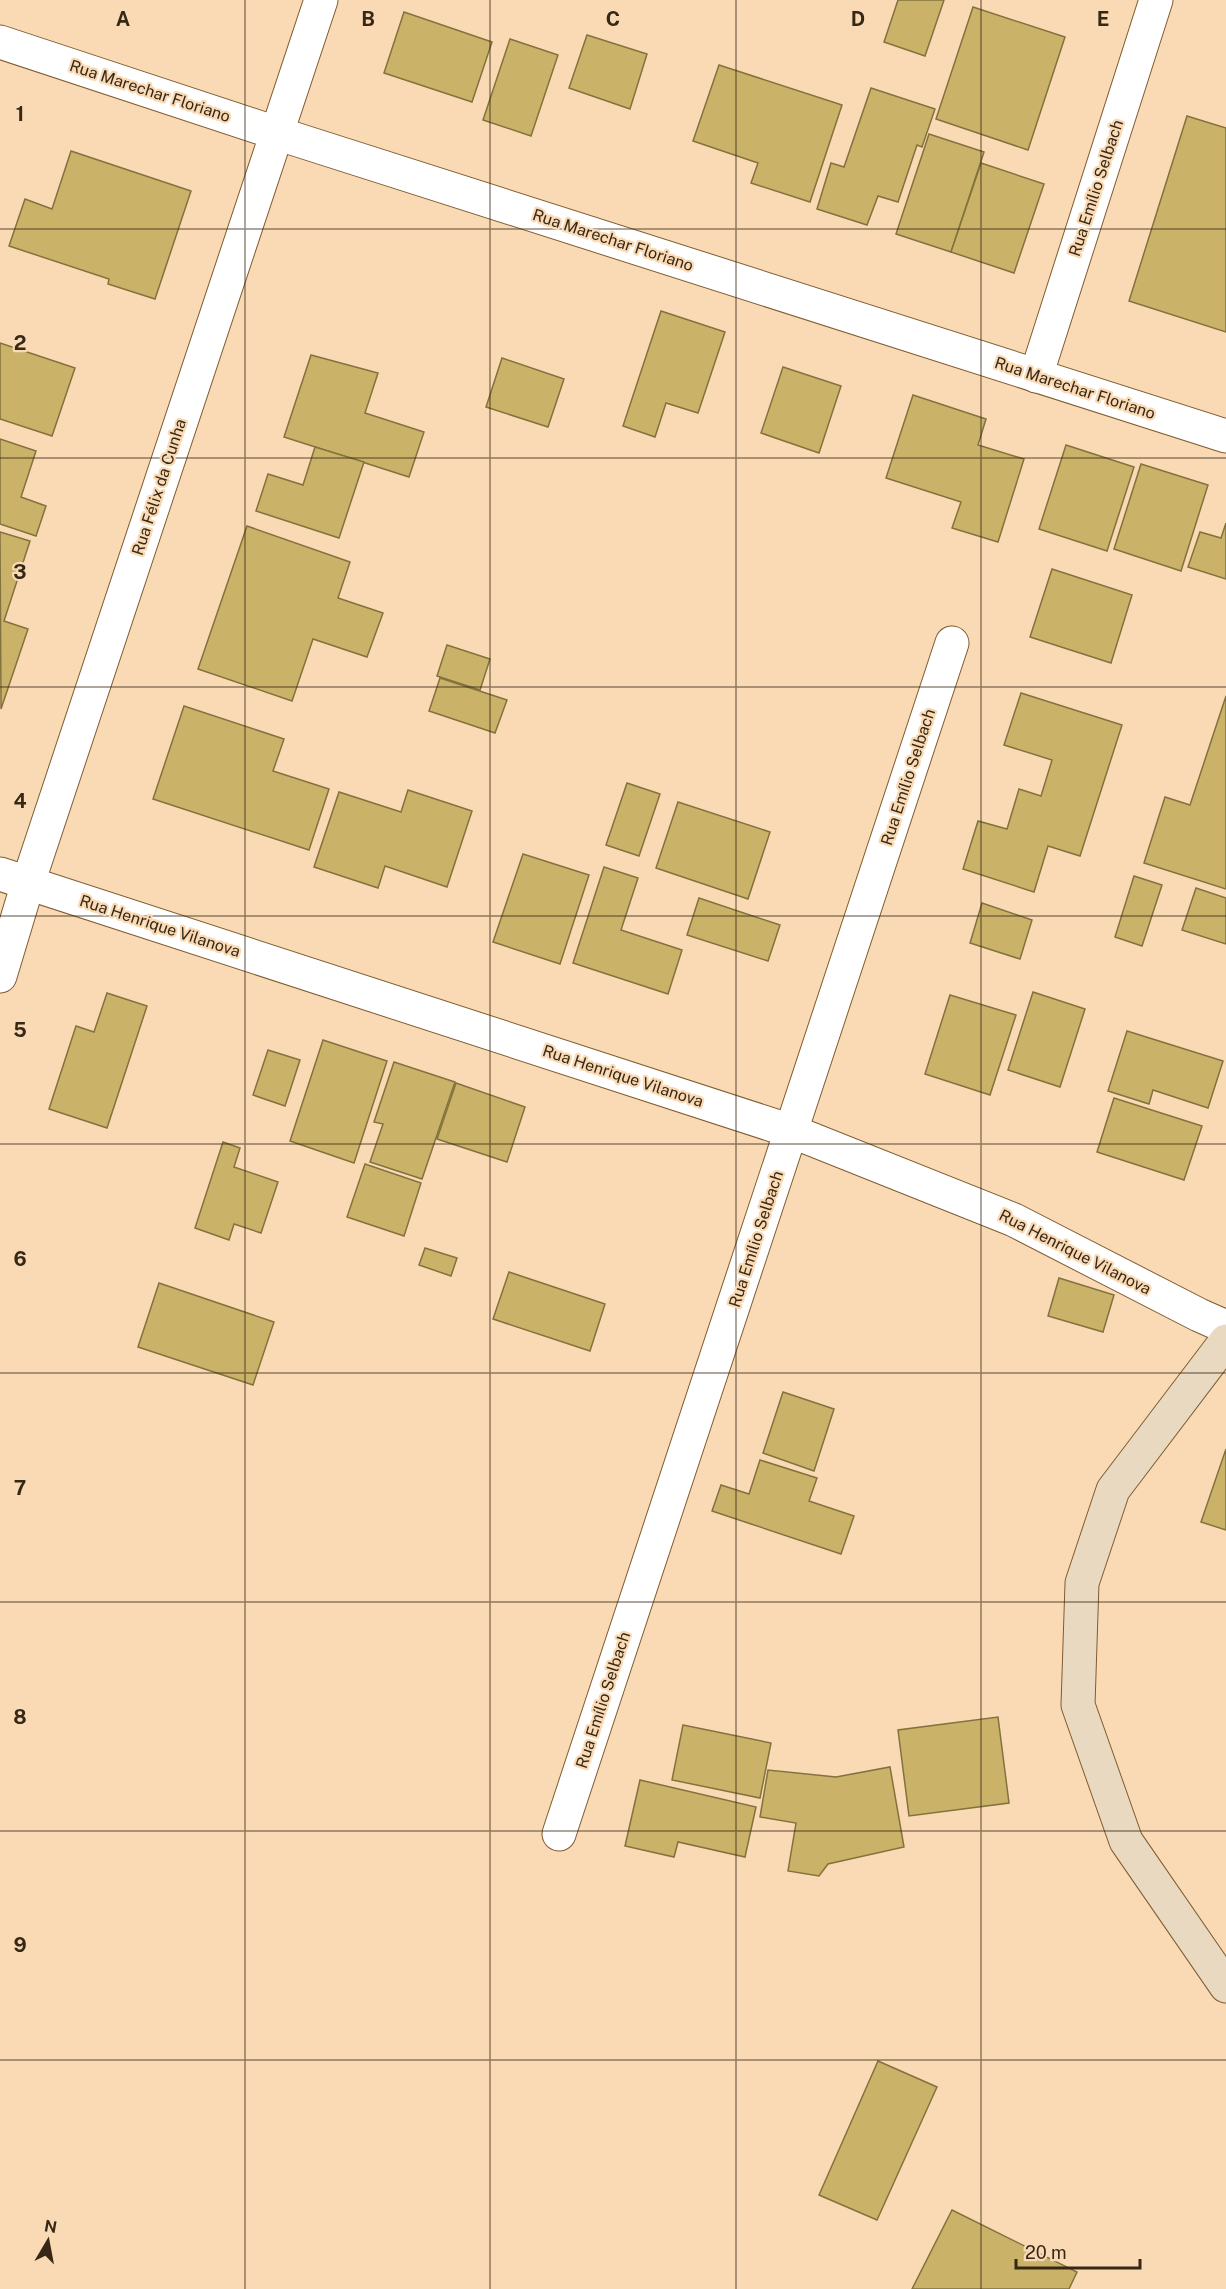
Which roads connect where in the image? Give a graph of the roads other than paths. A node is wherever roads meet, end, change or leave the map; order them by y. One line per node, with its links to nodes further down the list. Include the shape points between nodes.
1 (321, 0): 4 (street, Rua Félix da Cunha)
2 (1156, 0): 5 (street, Rua Emílio Selbach)
3 (0, 42): 4 (street, Rua Marechar Floriano)
4 (276, 133): 5 (street, Rua Marechar Floriano); 8 (street, Rua Félix da Cunha)
5 (1036, 376): 6 (street, Rua Marechar Floriano)
6 (1226, 436)
7 (952, 643): 10 (street, Rua Emílio Selbach)
8 (14, 878): 9 (street, Rua Félix da Cunha); 10 (street, Rua Henrique Vilanova)
9 (0, 976)
10 (791, 1131): 11 (street, Rua Henrique Vilanova, via 1014,1220); 13 (street, Rua Emílio Selbach)
11 (1226, 1327)
12 (1226, 1341): 14 (main road, via 1113,1490 1082,1583 1078,1705 1126,1841)
13 (559, 1834)
14 (1226, 1986)

